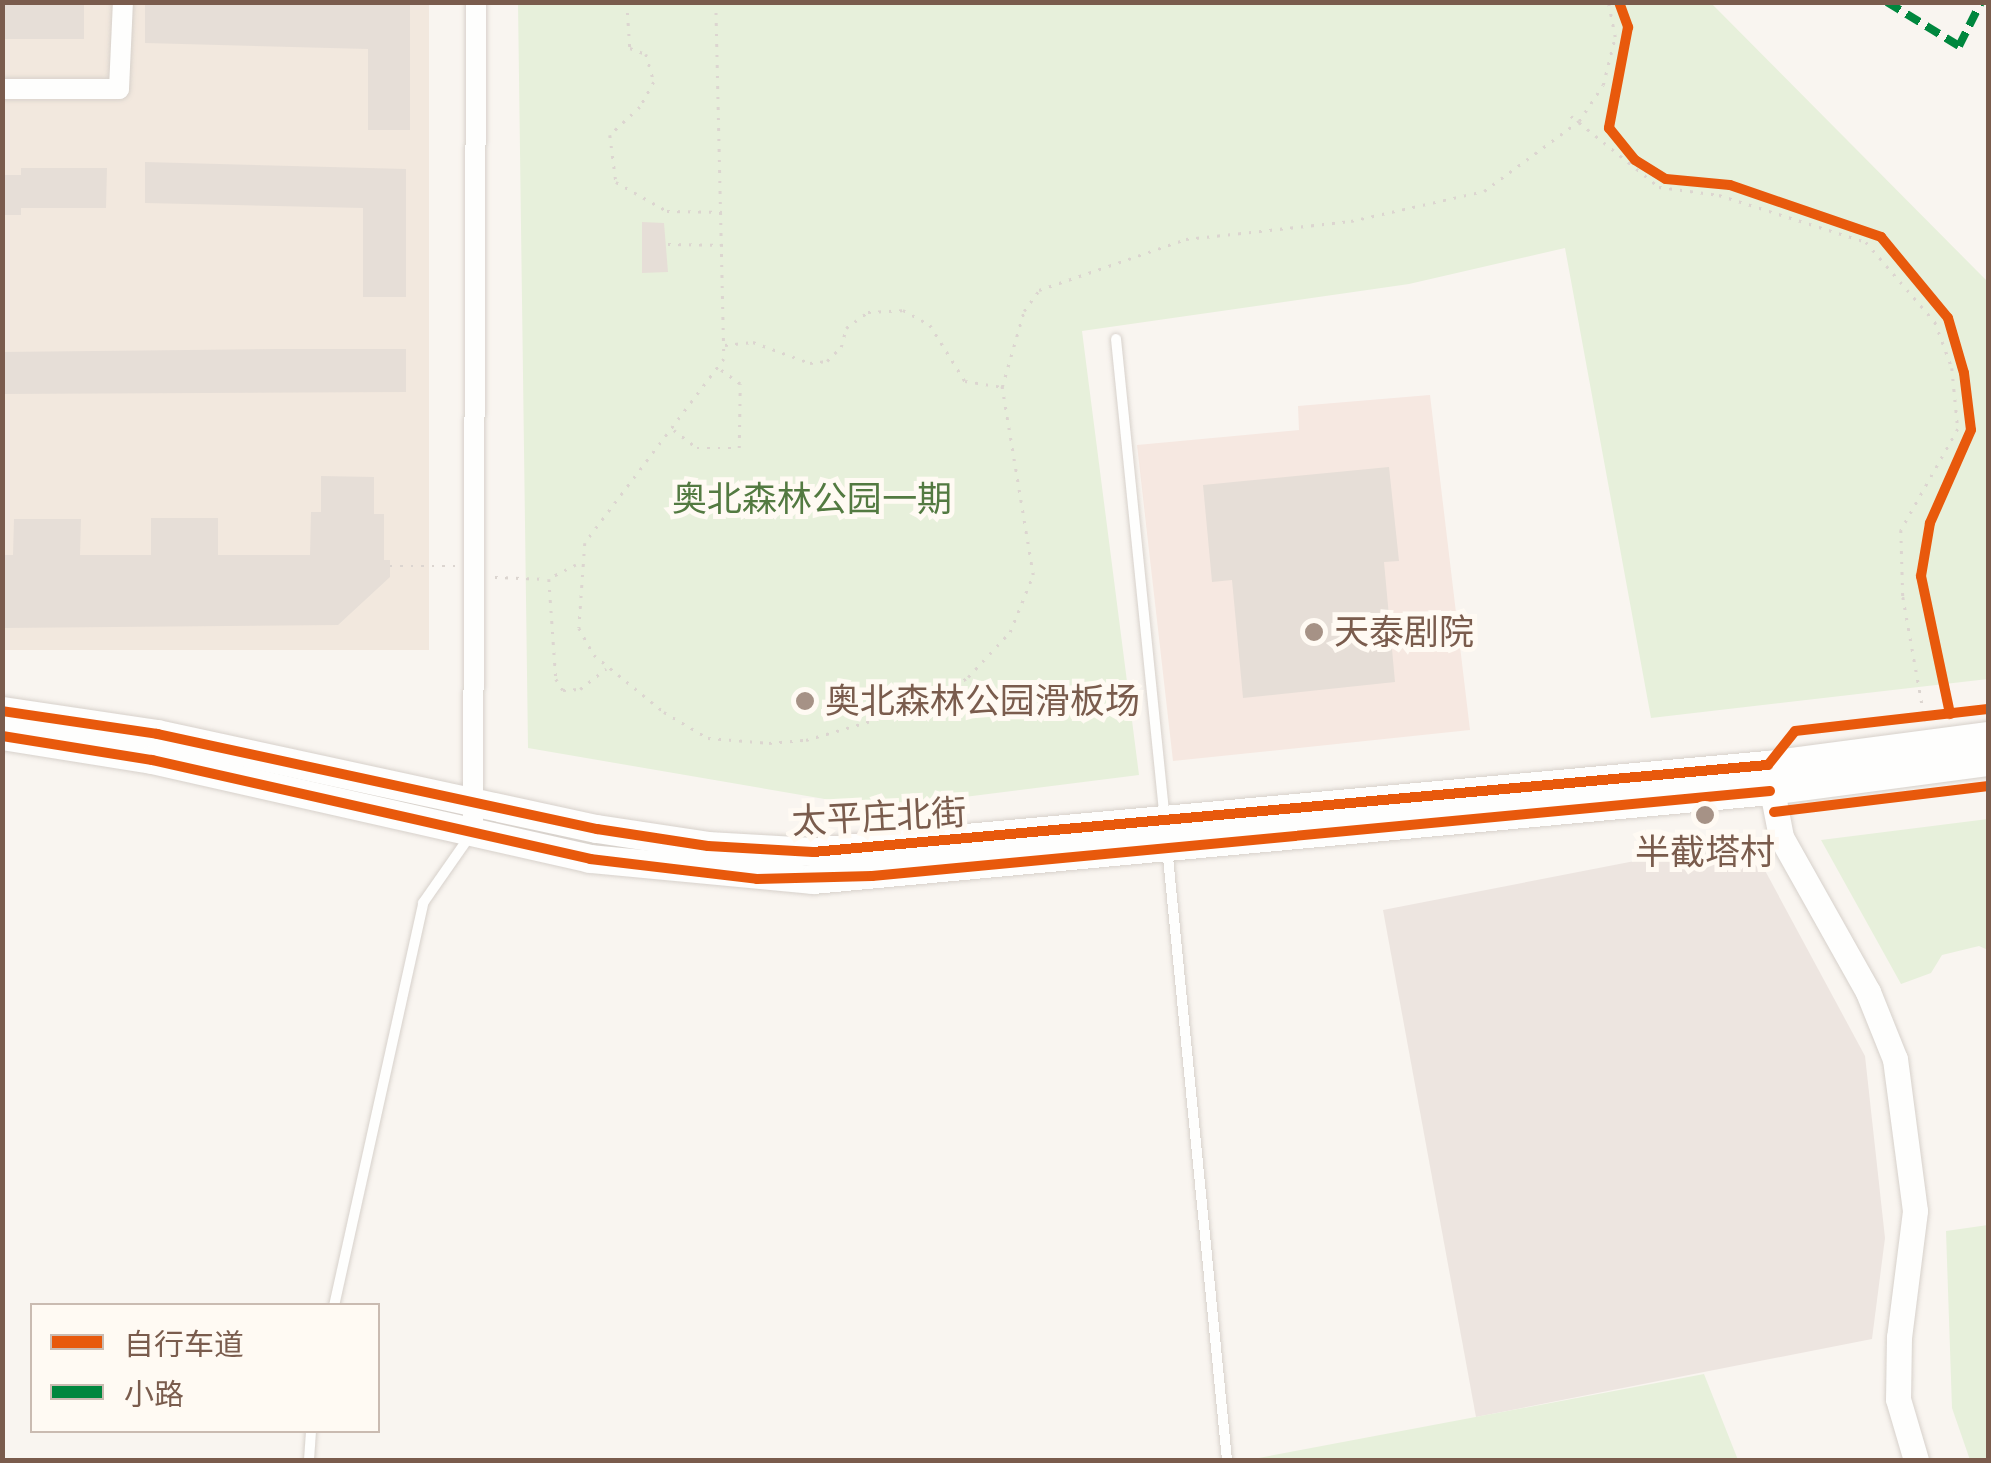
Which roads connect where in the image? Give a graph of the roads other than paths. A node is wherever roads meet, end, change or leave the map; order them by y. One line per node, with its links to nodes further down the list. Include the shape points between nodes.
1 (122, 2): 3 (street, via 119,89)
2 (476, 2): 10 (street)
3 (2, 90)
4 (1116, 339): 11 (lane)
5 (2, 711): 10 (main road, 太平庄北街, via 157,734)
6 (2, 736): 10 (main road, 太平庄北街)
7 (1988, 736): 9 (main road, 太平庄北街)
8 (1988, 762): 9 (main road, 太平庄北街)
9 (1769, 778): 11 (main road, 太平庄北街); 16 (street, via 1782,837 1868,992 1894,1059 1915,1211 1898,1399)
10 (473, 819): 11 (main road, 太平庄北街, via 651,869 813,880); 12 (lane, via 423,903)
11 (1166, 835): 15 (lane)
12 (335, 1303)
13 (311, 1433): 14 (lane)
14 (308, 1460)
15 (1227, 1460)
16 (1916, 1460)

